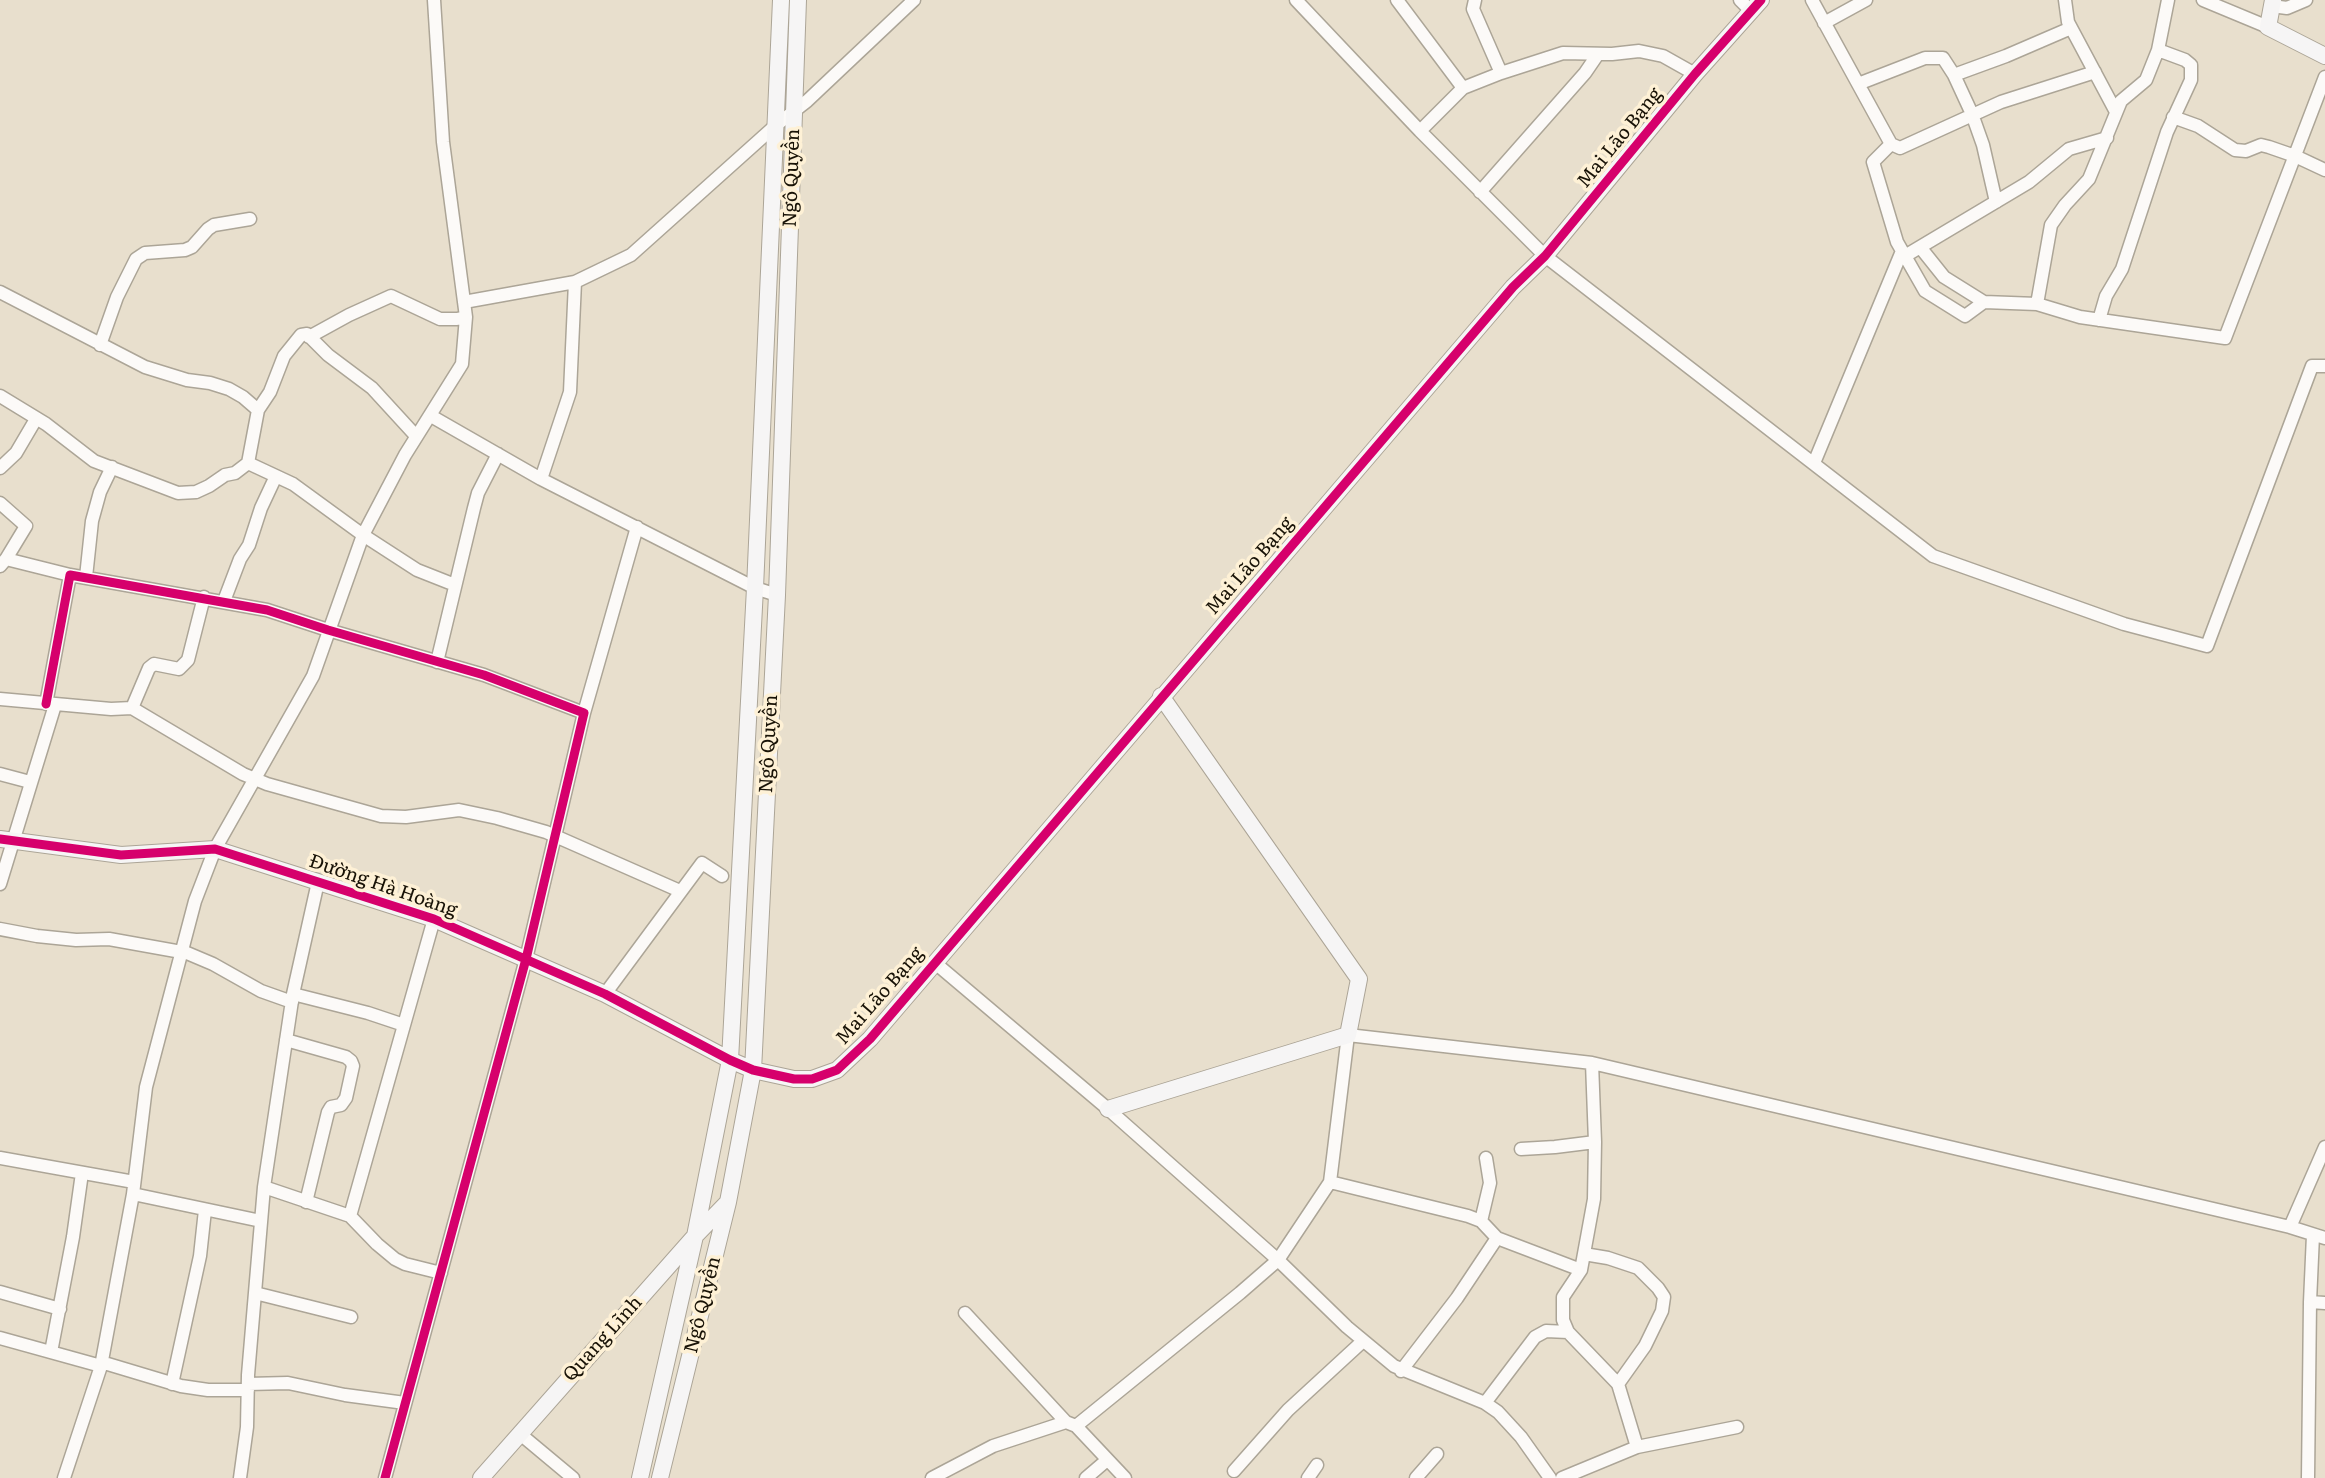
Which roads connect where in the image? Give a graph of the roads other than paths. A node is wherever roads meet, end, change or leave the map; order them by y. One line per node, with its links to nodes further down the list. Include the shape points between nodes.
1 (434, 0): 47 (street, via 443,142)
2 (781, 0): 33 (street, Ngô Quyền)
3 (798, 0): 29 (street, Ngô Quyền)
4 (914, 0): 29 (street)
5 (1296, 0): 34 (street)
6 (1398, 0): 28 (street)
7 (1475, 0): 23 (street, via 1473,9)
8 (1812, 0): 16 (street)
9 (1866, 0): 16 (street)
10 (2065, 0): 18 (street)
11 (2168, 0): 19 (street)
12 (2203, 0): 17 (street)
13 (2306, 0): 14 (street, via 2287,8)
14 (2272, 3): 17 (street)
15 (1751, 4): 24 (street, Mai Lão Bạng)
16 (1824, 23): 27 (street)
17 (2268, 27): 20 (street)
18 (2071, 28): 22 (street); 25 (street)
19 (2158, 50): 30 (street, via 2146,80 2121,101); 32 (street, via 2185,60 2193,70)
20 (2324, 52)
21 (1598, 54): 23 (street, via 1563,53); 24 (street, via 1656,53); 39 (street)
22 (2095, 72): 30 (street); 31 (street)
23 (1501, 73): 28 (street)
24 (1695, 74): 44 (street, Mai Lão Bạng)
25 (1954, 75): 27 (street, via 1943,58 1933,57); 31 (street)
26 (2325, 77): 37 (street)
27 (1858, 84): 36 (street)
28 (1464, 88): 34 (street)
29 (794, 111): 33 (street); 75 (street, Ngô Quyền)
30 (2116, 112): 35 (street)
31 (1972, 114): 36 (street, via 1900,148); 40 (street)
32 (2174, 117): 37 (street, via 2240,152 2261,145); 51 (street, via 2122,269)
33 (775, 126): 45 (street, via 631,255); 74 (street, Ngô Quyền)
34 (1420, 131): 39 (street)
35 (2107, 138): 40 (street, via 2069,149); 49 (street, via 2089,179 2051,225)
36 (1891, 144): 43 (street, via 1873,162)
37 (2295, 156): 38 (street); 51 (street, via 2225,338)
38 (2325, 170)
39 (1480, 192): 44 (street)
40 (1996, 202): 42 (street)
41 (250, 219): 53 (street, via 214,225 186,250 145,253 136,259)
42 (1920, 247): 43 (street); 48 (street, via 1944,276)
43 (1903, 253): 48 (street, via 1925,291 1956,312 1965,316); 62 (street)
44 (1545, 256): 62 (street); 80 (street, Mai Lão Bạng, via 1513,287)
45 (575, 282): 47 (street); 66 (street, via 570,392)
46 (0, 292): 53 (street)
47 (464, 302): 50 (street)
48 (1984, 302): 49 (street)
49 (2037, 304): 51 (street)
50 (466, 317): 52 (street, via 440,319 391,296); 57 (street, via 462,364)
51 (2099, 320)
52 (309, 337): 56 (street, via 301,335 284,356); 59 (street, via 372,388)
53 (100, 345): 56 (street, via 145,368 229,389)
54 (2325, 366): 62 (street, via 2312,366 2207,646 2124,624 1933,556)
55 (0, 396): 58 (street)
56 (258, 410): 61 (street)
57 (431, 416): 59 (street); 60 (street)
58 (36, 419): 63 (street, via 94,461); 64 (street, via 16,453)
59 (416, 436): 69 (street)
60 (498, 454): 66 (street); 73 (street, via 478,493)
61 (248, 463): 63 (street, via 196,492 178,493); 65 (street)
62 (1814, 463)
63 (112, 467): 72 (street, via 92,521)
64 (0, 468)
65 (276, 476): 69 (street); 77 (street)
66 (541, 479): 68 (street)
67 (0, 503): 70 (street, via 26,526)
68 (637, 527): 74 (street); 84 (street)
69 (363, 535): 73 (street, via 417,570); 78 (street)
70 (3, 563): 71 (street)
71 (71, 575): 72 (street); 82 (street)
72 (86, 577): 76 (street)
73 (455, 585): 79 (street)
74 (755, 588): 75 (street); 105 (street, Ngô Quyền)
75 (776, 595): 107 (street, Ngô Quyền)
76 (204, 597): 77 (street); 83 (street, via 188,660 179,669 154,664 149,668)
77 (224, 601): 78 (street)
78 (328, 631): 79 (street); 86 (street, via 313,676)
79 (436, 662): 84 (street)
80 (1161, 696): 99 (street, Mai Lão Bạng); 103 (street, via 1359,979)
81 (0, 699): 82 (street)
82 (50, 704): 83 (street); 87 (street)
83 (132, 708): 86 (street)
84 (584, 713): 88 (street)
85 (0, 774): 87 (street)
86 (256, 780): 88 (street, via 381,816 459,810); 90 (street)
87 (30, 782): 89 (street)
88 (555, 836): 94 (street); 98 (street)
89 (6, 840): 90 (street, Đường Hà Hoàng, via 121,855); 93 (street)
90 (215, 849): 92 (street, Đường Hà Hoàng); 97 (street)
91 (722, 876): 94 (street, via 702,863)
92 (318, 882): 95 (street, Đường Hà Hoàng); 101 (street)
93 (0, 884)
94 (680, 891): 100 (street)
95 (435, 919): 98 (street, Đường Hà Hoàng); 102 (street)
96 (0, 929): 97 (street, via 76,940 109,939)
97 (181, 952): 101 (street, via 261,991); 117 (street, via 146,1087)
98 (526, 959): 100 (street, Đường Hà Hoàng); 131 (street)
99 (934, 962): 107 (street, Mai Lão Bạng, via 838,1070 803,1079); 108 (street)
100 (605, 994): 105 (street, Đường Hà Hoàng)
101 (293, 998): 102 (street); 104 (street)
102 (404, 1025): 121 (street)
103 (1348, 1035): 106 (street); 108 (street); 115 (street)
104 (286, 1040): 116 (street); 118 (street, via 346,1057 353,1066 346,1098 328,1112)
105 (730, 1060): 107 (street, Mai Lão Bạng); 125 (street, Ngô Quyền)
106 (1592, 1063): 109 (street); 124 (street)
107 (753, 1070): 119 (street, Ngô Quyền)
108 (1108, 1110): 129 (street)
109 (1595, 1142): 111 (street); 128 (street, via 1594,1199)
110 (2325, 1147): 124 (street)
111 (1521, 1149)
112 (0, 1158): 114 (street)
113 (1486, 1158): 123 (street, via 1490,1183)
114 (82, 1173): 117 (street); 136 (street)
115 (1330, 1182): 123 (street); 129 (street)
116 (264, 1187): 118 (street); 122 (street)
117 (134, 1188): 120 (street); 143 (street)
118 (306, 1202): 121 (street)
119 (728, 1202): 125 (street, Quang Lĩnh); 164 (street, Ngô Quyền)
120 (205, 1210): 122 (street); 145 (street)
121 (350, 1216): 131 (street, via 395,1259)
122 (261, 1221): 133 (street)
123 (1481, 1221): 127 (street)
124 (2290, 1227): 126 (street)
125 (695, 1236): 152 (street, Quang Lĩnh); 163 (street, Ngô Quyền)
126 (2319, 1237): 134 (street)
127 (1497, 1238): 130 (street); 144 (street)
128 (1584, 1254): 130 (street); 146 (street, via 1639,1268 1664,1297 1645,1346)
129 (1278, 1261): 141 (street); 150 (street)
130 (1581, 1270): 139 (street, via 1563,1297)
131 (441, 1273): 148 (street)
132 (0, 1292): 136 (street)
133 (255, 1293): 138 (street); 147 (street)
134 (2310, 1302): 135 (street); 172 (street)
135 (2325, 1303)
136 (60, 1309): 142 (street)
137 (965, 1313): 150 (street)
138 (351, 1317)
139 (1568, 1332): 146 (street); 149 (street, via 1546,1331 1535,1337)
140 (0, 1338): 142 (street)
141 (1363, 1340): 144 (street); 157 (street, via 1288,1410)
142 (51, 1352): 143 (street)
143 (101, 1364): 145 (street); 158 (street)
144 (1401, 1371): 149 (street)
145 (173, 1384): 147 (street, via 208,1390)
146 (1618, 1384): 153 (street)
147 (248, 1387): 148 (street, via 288,1383); 159 (street)
148 (405, 1403): 160 (street)
149 (1485, 1403): 170 (street, via 1514,1428)
150 (1071, 1424): 155 (street); 165 (street, via 993,1446)
151 (1737, 1427): 153 (street)
152 (519, 1433): 161 (street, Quang Lĩnh); 162 (street)
153 (1637, 1447): 171 (street)
154 (1437, 1454): 169 (street)
155 (1107, 1460): 166 (street); 167 (street)
156 (1317, 1465): 168 (street)
157 (1235, 1476)
158 (64, 1478)
159 (240, 1478)
160 (385, 1478)
161 (481, 1478)
162 (573, 1478)
163 (640, 1478)
164 (660, 1478)
165 (932, 1478)
166 (1086, 1478)
167 (1125, 1478)
168 (1308, 1478)
169 (1416, 1478)
170 (1550, 1478)
171 (1562, 1478)
172 (2308, 1478)

